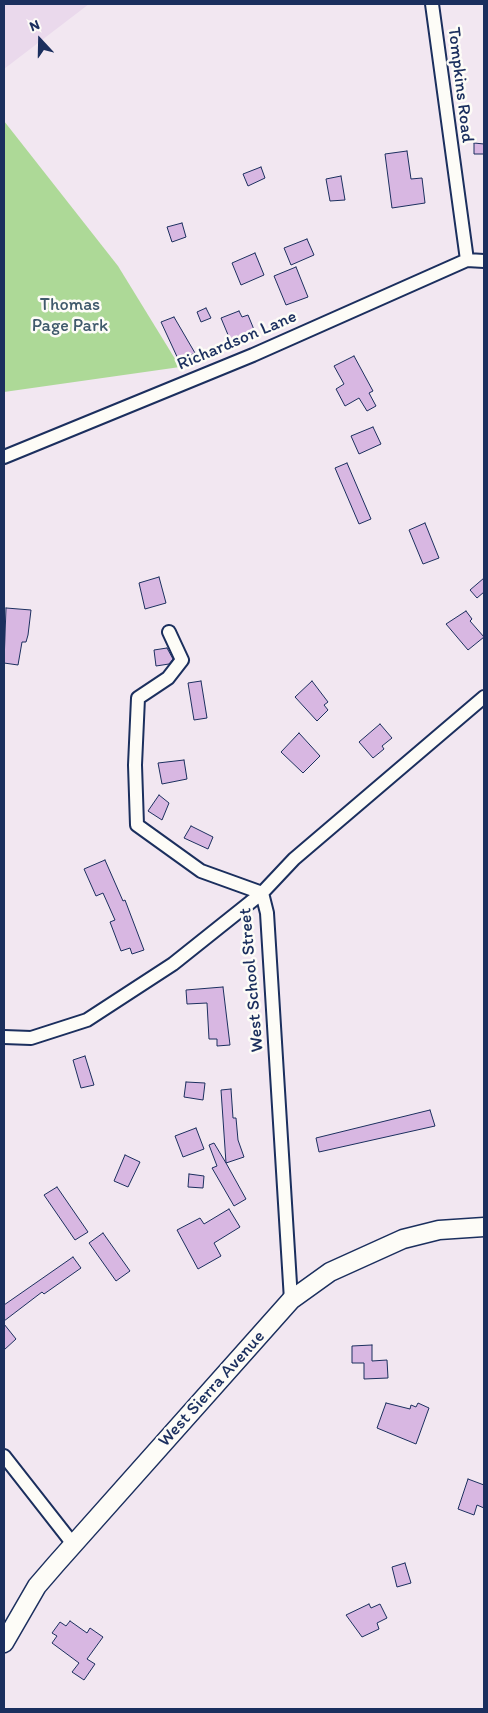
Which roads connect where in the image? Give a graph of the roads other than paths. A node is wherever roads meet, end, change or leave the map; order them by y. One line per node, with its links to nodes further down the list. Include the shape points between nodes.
1 (432, 4): 2 (street, Tompkins Road)
2 (467, 260): 3 (street, Richardson Lane); 4 (street, Richardson Lane, via 253,354)
3 (484, 261)
4 (4, 457)
5 (169, 632): 7 (street, via 182,660 168,678 138,698 137,826 201,870)
6 (484, 697): 7 (street, West School Street, via 294,859)
7 (262, 893): 8 (street, via 173,964 87,1020 31,1038); 10 (street, West School Street, via 267,913)
8 (4, 1037)
9 (484, 1228): 10 (main road, West Sierra Avenue, via 439,1230 403,1239 330,1272)
10 (291, 1300): 12 (main road, West Sierra Avenue)
11 (4, 1456): 12 (street)
12 (73, 1544): 13 (main road, West Sierra Avenue, via 37,1586)
13 (4, 1644)

